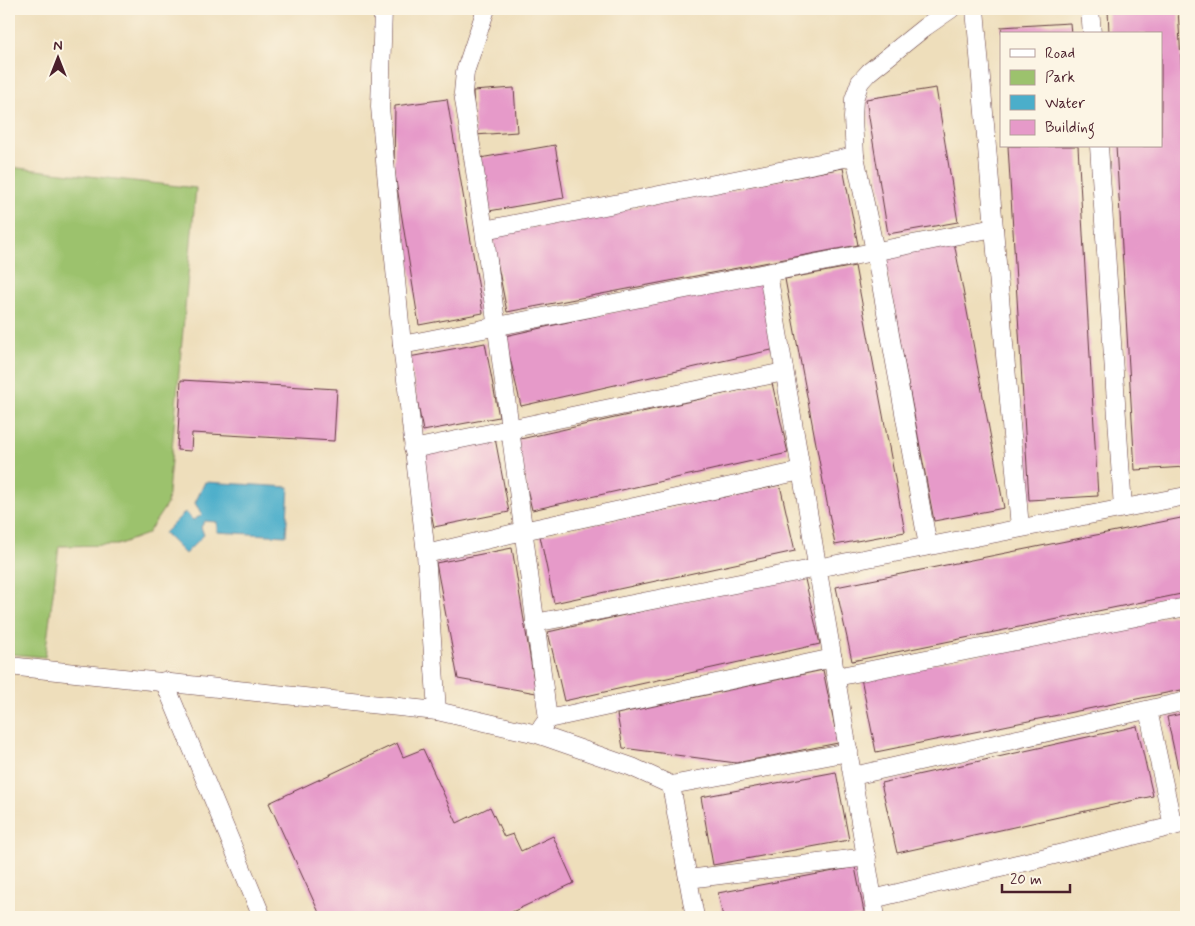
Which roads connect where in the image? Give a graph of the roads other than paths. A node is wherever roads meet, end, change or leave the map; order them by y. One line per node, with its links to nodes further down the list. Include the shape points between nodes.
1 (383, 9): 14 (street, via 380,107)
2 (486, 9): 10 (street, via 463,83)
3 (951, 9): 8 (street, via 860,82 854,99)
4 (975, 9): 9 (street)
5 (1090, 9): 6 (street)
6 (1092, 32)
7 (1099, 148): 20 (street)
8 (855, 156): 10 (street); 11 (street)
9 (994, 228): 11 (street); 21 (street)
10 (484, 230): 13 (street)
11 (875, 251): 12 (street); 23 (street)
12 (768, 273): 13 (street); 15 (street)
13 (496, 327): 14 (street); 16 (street)
14 (402, 346): 17 (street)
15 (784, 372): 16 (street); 18 (street)
16 (510, 430): 17 (street); 22 (street)
17 (413, 449): 24 (street)
18 (801, 471): 22 (street); 25 (street)
19 (1186, 496): 20 (street)
20 (1123, 508): 21 (street)
21 (1020, 528): 23 (street)
22 (523, 531): 24 (street); 27 (street)
23 (928, 546): 25 (street)
24 (426, 554): 34 (street)
25 (818, 569): 27 (street); 28 (street)
26 (1186, 607): 30 (street)
27 (535, 623): 35 (street)
28 (833, 658): 30 (street); 35 (street)
29 (9, 666): 31 (street)
30 (836, 677): 37 (street)
31 (164, 681): 34 (street); 44 (street)
32 (1186, 702): 33 (street)
33 (1148, 710): 38 (street); 40 (street)
34 (437, 711): 36 (street)
35 (548, 719): 36 (street)
36 (537, 734): 39 (street)
37 (849, 752): 38 (street); 39 (street)
38 (853, 776): 41 (street)
39 (671, 785): 42 (street)
40 (1180, 824): 43 (street)
41 (867, 858): 42 (street); 43 (street)
42 (688, 879): 45 (street)
43 (873, 899): 46 (street)
44 (262, 917)
45 (695, 917)
46 (876, 917)

